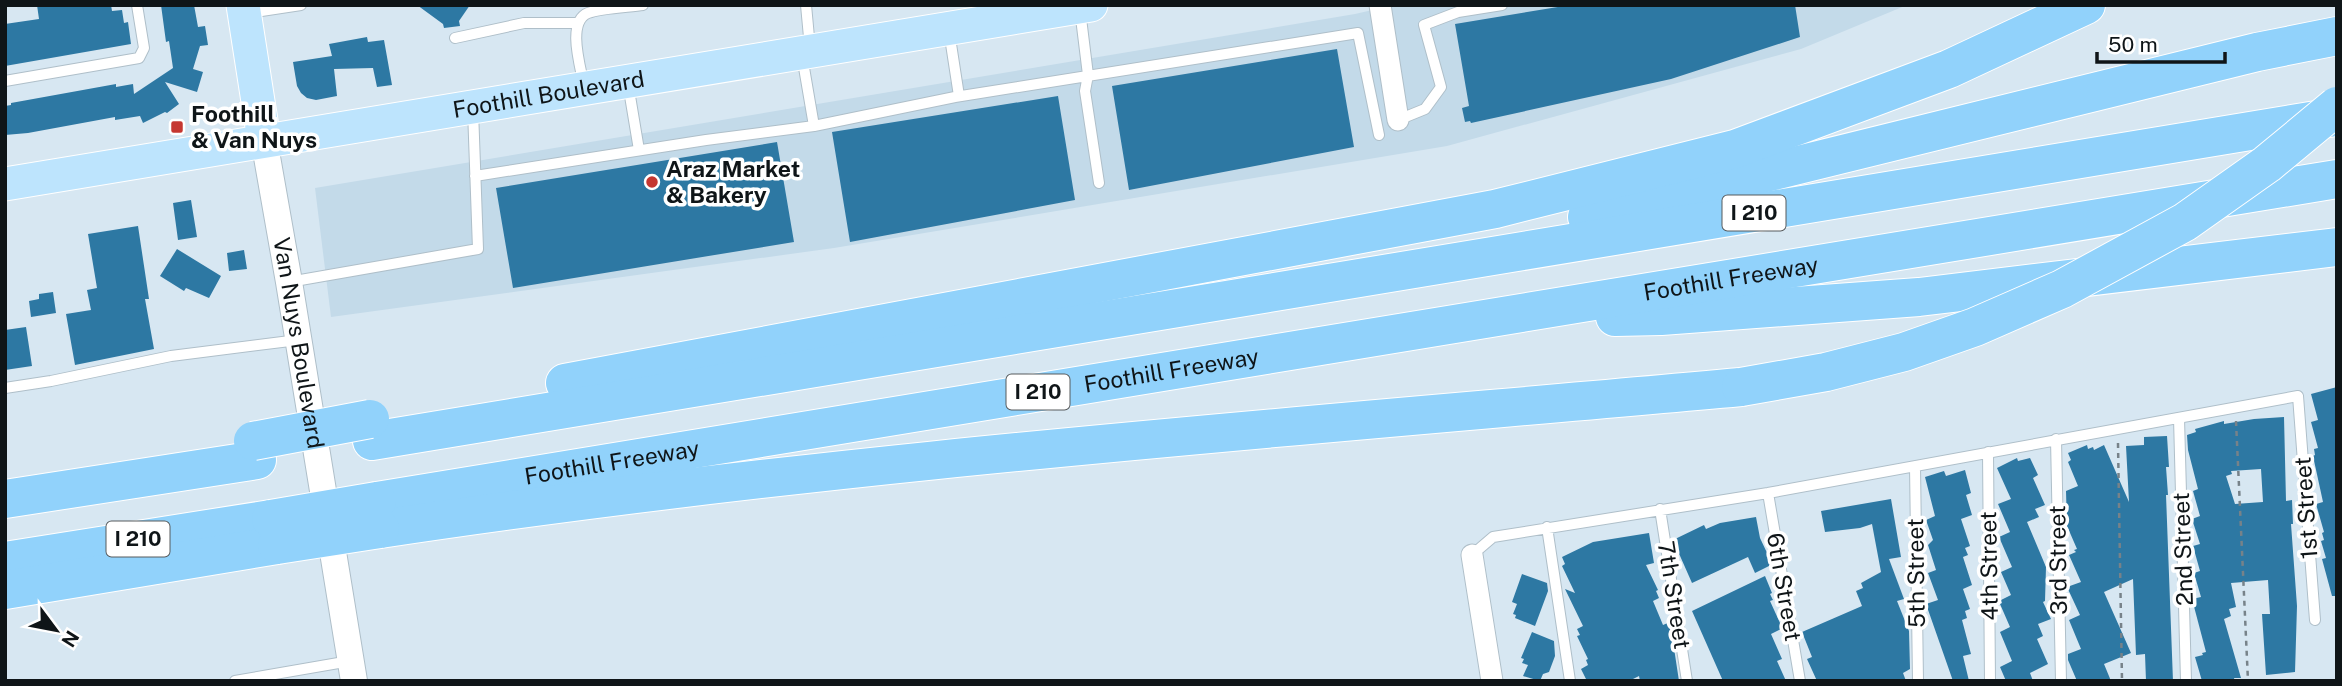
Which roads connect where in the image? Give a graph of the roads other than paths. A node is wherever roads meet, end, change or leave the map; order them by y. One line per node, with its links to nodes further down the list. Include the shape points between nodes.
1 (137, 5): 16 (lane, via 144,48 133,60)
2 (301, 5): 9 (lane)
3 (643, 5): 10 (lane, via 587,13)
4 (806, 5): 14 (lane)
5 (1380, 5): 23 (street)
6 (1502, 5): 23 (lane, via 1458,12 1424,25 1441,87 1425,109)
7 (2086, 5): 39 (highway, via 1949,69 1735,149 1495,209)
8 (1085, 6): 11 (main road, Foothill Boulevard); 15 (lane)
9 (244, 9): 26 (main road, Van Nuys Boulevard)
10 (578, 23): 13 (lane, via 524,23); 18 (lane, via 575,32)
11 (949, 29): 14 (main road, Foothill Boulevard); 19 (lane)
12 (2337, 36): 35 (highway, via 1595,216)
13 (454, 38)
14 (806, 52): 17 (main road, Foothill Boulevard); 24 (lane)
15 (1088, 75): 19 (lane); 25 (lane, via 1358,33); 30 (lane, via 1085,91)
16 (5, 81)
17 (627, 81): 18 (main road, Foothill Boulevard); 27 (lane)
18 (585, 88): 21 (main road, Foothill Boulevard)
19 (959, 96): 24 (lane)
20 (2337, 106): 46 (highway, bridge, via 2267,164 2185,222 2062,289 1904,352 1826,372 1741,387 929,461 514,509)
21 (473, 107): 26 (main road, Foothill Boulevard); 28 (lane)
22 (2337, 117): 35 (highway, I 210)
23 (1398, 120)
24 (814, 126): 27 (lane)
25 (1379, 135)
26 (264, 140): 31 (main road, Foothill Boulevard); 33 (street, Van Nuys Boulevard)
27 (639, 150): 28 (lane)
28 (475, 176): 33 (lane, via 478,249)
29 (2337, 179): 34 (highway, Foothill Freeway / I 210)
30 (1099, 183)
31 (5, 184)
32 (2337, 247): 34 (highway, via 1919,297 1661,316 1616,317)
33 (289, 282): 36 (street, Van Nuys Boulevard)
34 (1562, 306): 46 (highway, Foothill Freeway / I 210)
35 (1171, 309): 39 (highway, I 210)
36 (298, 340): 37 (lane, via 171,356); 53 (street, Van Nuys Boulevard)
37 (5, 388)
38 (2179, 418): 40 (lane); 52 (lane, 1st Street, via 2298,396); 62 (lane, 2nd Street)
39 (371, 430): 44 (highway, I 210)
40 (2056, 439): 41 (lane); 61 (lane, 3rd Street)
41 (1988, 452): 42 (lane); 60 (lane, 4th Street)
42 (1915, 466): 43 (lane); 59 (lane, 5th Street)
43 (1768, 493): 45 (lane); 58 (lane, 6th Street)
44 (5, 496)
45 (1660, 509): 47 (lane); 57 (lane, 7th Street)
46 (379, 515): 48 (highway, Foothill Freeway / I 210, bridge)
47 (1547, 527): 49 (lane, via 1493,537); 56 (lane)
48 (274, 532): 50 (highway, Foothill Freeway / I 210); 51 (highway)
49 (1472, 555): 55 (street)
50 (5, 561)
51 (5, 590)
52 (2315, 620)
53 (352, 671): 54 (lane)
54 (235, 681)
55 (1492, 681)
56 (1570, 681)
57 (1687, 681)
58 (1800, 681)
59 (1918, 681)
60 (1990, 681)
61 (2060, 681)
62 (2186, 681)

